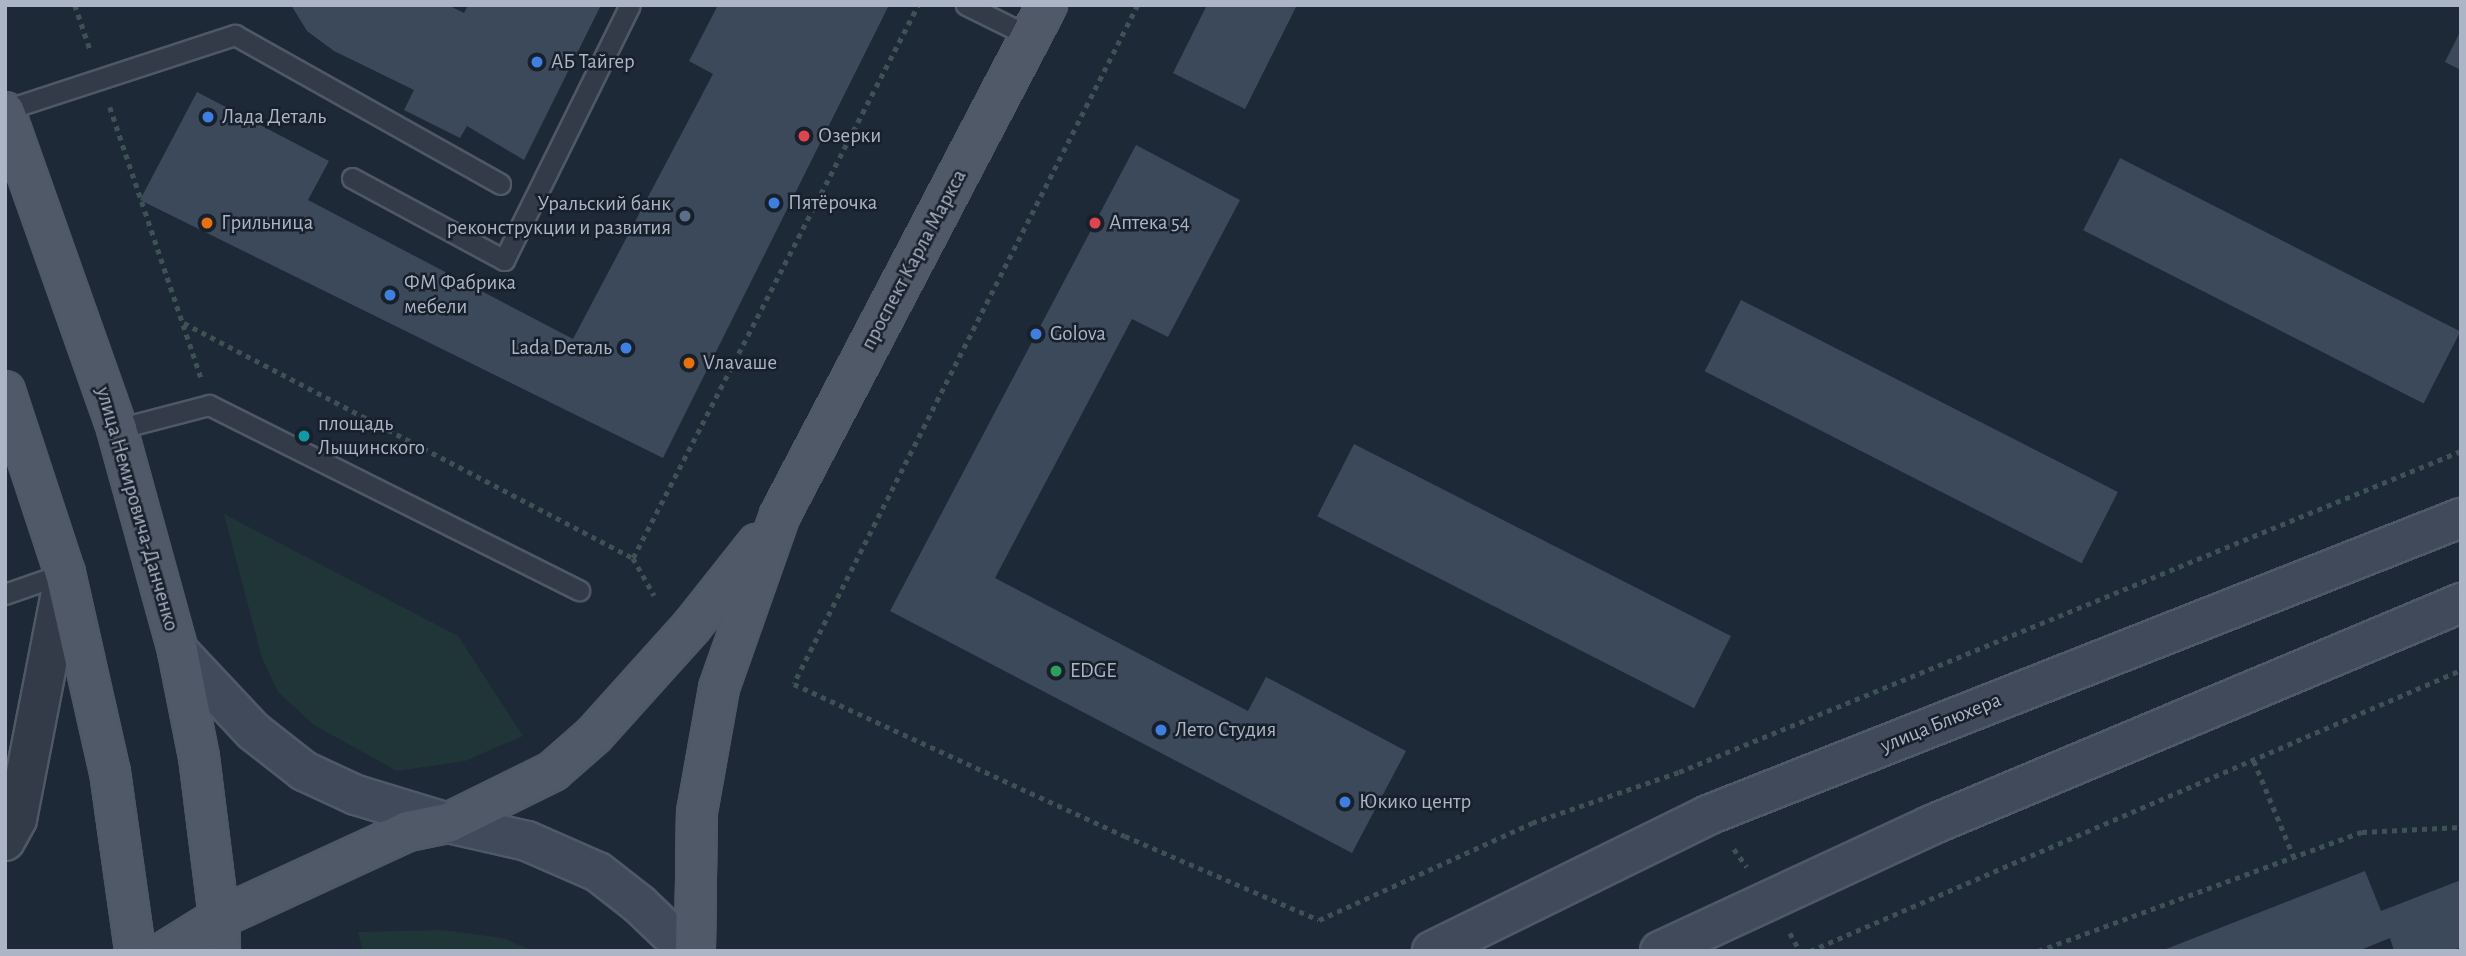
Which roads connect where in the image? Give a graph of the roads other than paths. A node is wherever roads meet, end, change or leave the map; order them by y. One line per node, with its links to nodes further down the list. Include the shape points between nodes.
1 (630, 5): 5 (lane, via 504,260)
2 (965, 5): 3 (lane)
3 (1039, 21): 9 (main road, проспект Карла Маркса)
4 (5, 111): 6 (lane, via 234,35); 8 (main road, улица Немировича-Данченко)
5 (352, 178)
6 (500, 184)
7 (5, 391): 11 (main road)
8 (117, 429): 12 (lane, via 209,405); 15 (main road, улица Немировича-Данченко)
9 (780, 515): 16 (main road, via 692,626 594,736 553,771); 22 (main road, via 719,688 697,812)
10 (2461, 519): 23 (main road, улица Блюхера, via 1708,816)
11 (65, 573): 13 (lane); 17 (street, via 17,820); 19 (main road, via 110,772)
12 (579, 590)
13 (5, 594)
14 (2461, 603): 24 (main road, via 1929,826)
15 (178, 651): 16 (main road, via 253,731 304,771 356,795); 18 (main road, улица Немировича-Данченко, via 200,757)
16 (448, 823): 18 (main road, via 408,831); 21 (main road, via 527,841 598,872)
17 (5, 841)
18 (220, 935): 20 (main road)
19 (135, 951)
20 (166, 951)
21 (688, 951)
22 (695, 951)
23 (1432, 951)
24 (1660, 951)

